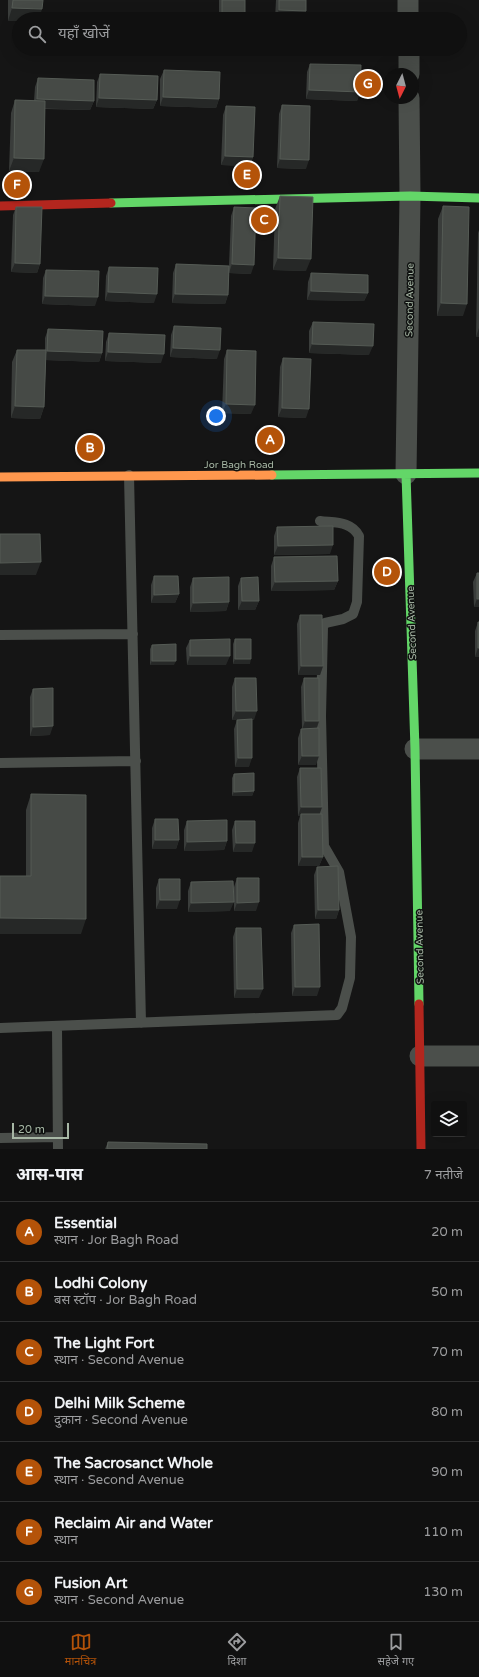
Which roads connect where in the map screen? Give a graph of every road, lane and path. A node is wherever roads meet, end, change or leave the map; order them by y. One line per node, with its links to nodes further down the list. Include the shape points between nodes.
1 (408, 0): 2 (street)
2 (408, 12)
3 (409, 56): 4 (street)
4 (409, 68)
5 (409, 104): 6 (street, Second Avenue)
6 (410, 196): 7 (street); 8 (street); 10 (street, Second Avenue)
7 (479, 198)
8 (0, 206)
9 (479, 473): 10 (street, Jor Bagh Road)
10 (406, 474): 11 (street, Jor Bagh Road); 16 (street, Second Avenue)
11 (129, 475): 12 (street, Jor Bagh Road); 14 (lane)
12 (0, 477)
13 (320, 521): 20 (lane, via 355,528 359,536 357,602 353,614 325,623 323,628 321,716 324,846 339,872 351,937 350,978 342,1008 337,1014)
14 (133, 634): 15 (lane); 18 (lane)
15 (0, 635)
16 (415, 749): 17 (street); 23 (street, Second Avenue)
17 (479, 749)
18 (136, 761): 19 (lane); 20 (lane)
19 (0, 763)
20 (141, 1023): 21 (lane)
21 (57, 1027): 22 (lane); 25 (lane)
22 (0, 1028)
23 (420, 1056): 24 (street); 28 (street, Second Avenue)
24 (479, 1056)
25 (58, 1137): 26 (lane); 27 (lane)
26 (0, 1138)
27 (58, 1149)
28 (421, 1149)

